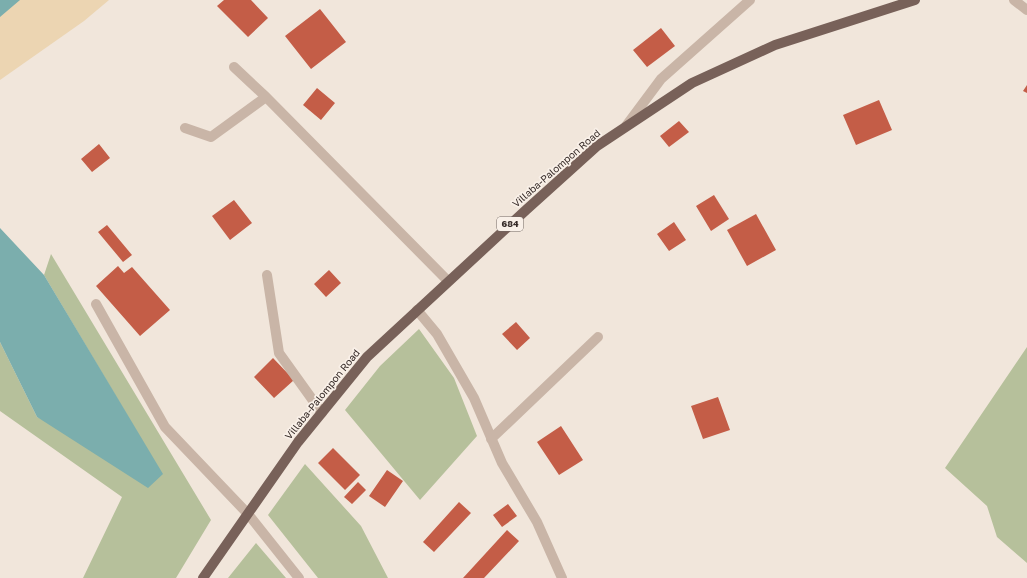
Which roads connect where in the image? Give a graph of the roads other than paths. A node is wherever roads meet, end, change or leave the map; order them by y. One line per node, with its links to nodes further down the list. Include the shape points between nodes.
1 (750, 0): 7 (street, via 661,79)
2 (915, 0): 7 (main road, Villaba-Palompon Road / 684, via 775,45 692,83)
3 (1014, 0): 4 (street)
4 (1027, 10)
5 (234, 67): 6 (street)
6 (266, 97): 8 (street, via 211,137); 10 (street)
7 (625, 127): 10 (main road, Villaba-Palompon Road / 684, via 597,146)
8 (184, 128)
9 (267, 275): 14 (street, via 279,353)
10 (448, 281): 12 (main road, Villaba-Palompon Road / 684)
11 (96, 304): 16 (street, via 166,427)
12 (417, 310): 14 (main road, Villaba-Palompon Road / 684, via 367,357); 15 (street, via 437,334 474,398)
13 (598, 337): 15 (street)
14 (322, 413): 16 (main road, Villaba-Palompon Road / 684, via 298,442)
15 (491, 439): 19 (street, via 502,463 537,522)
16 (248, 514): 17 (main road, Villaba-Palompon Road / 684); 18 (street)
17 (203, 578)
18 (300, 578)
19 (562, 578)

